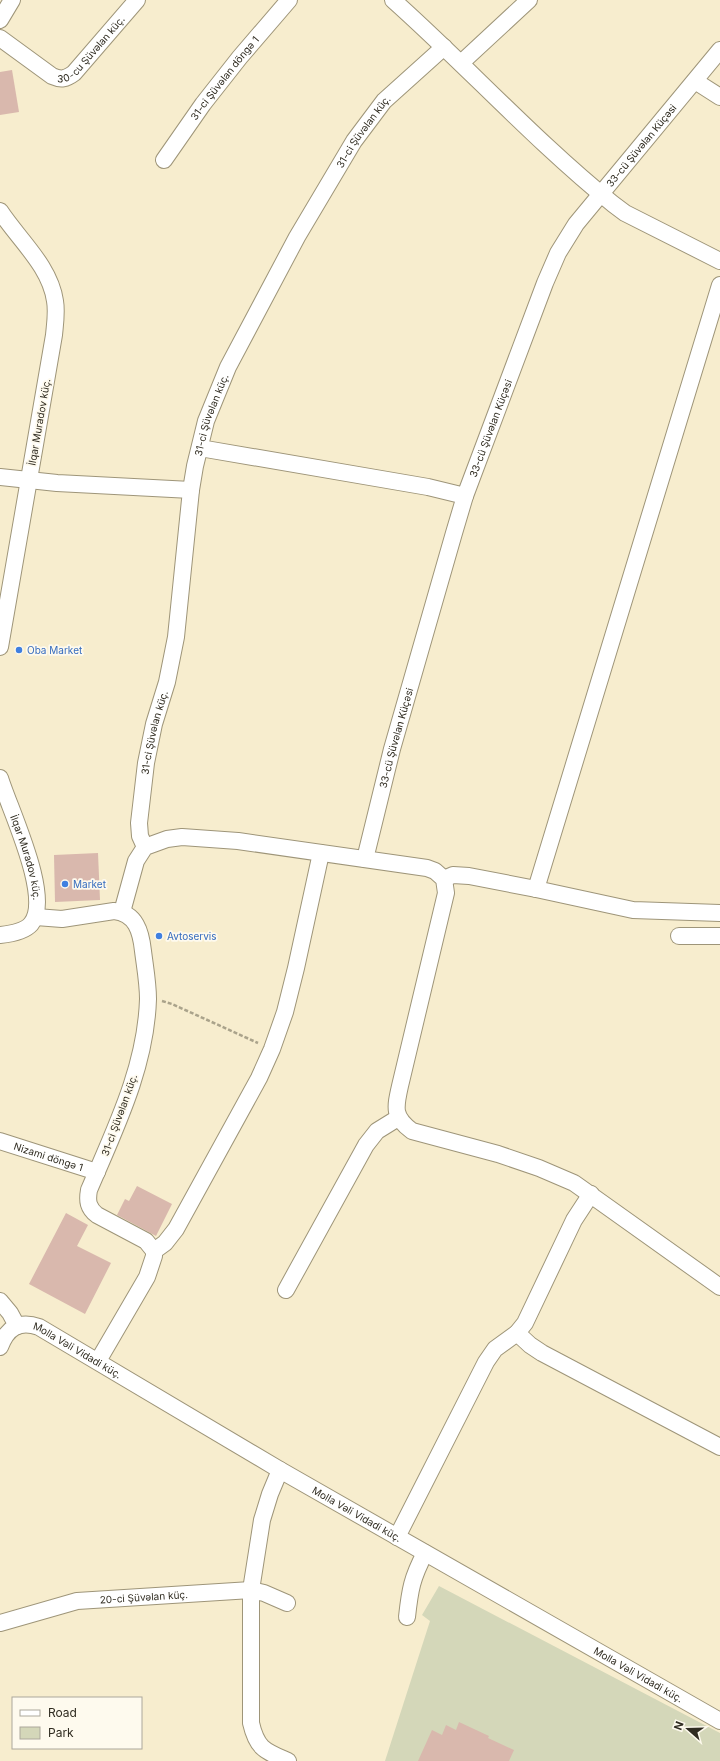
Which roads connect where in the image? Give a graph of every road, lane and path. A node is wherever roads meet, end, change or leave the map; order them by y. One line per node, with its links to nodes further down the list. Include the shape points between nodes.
1 (12, 0): 6 (street)
2 (137, 0): 7 (street, 30-cu Şüvəlan küç., via 68,78 60,80 52,76)
3 (289, 0): 13 (street, 31-ci Şüvəlan döngə 1, via 208,98)
4 (393, 0): 8 (street)
5 (530, 0): 10 (street)
6 (0, 20)
7 (0, 38)
8 (444, 47): 10 (street); 18 (street, 31-ci Şüvəlan küç., via 384,101 354,141 297,237 228,367 206,421)
9 (720, 50): 11 (street, 33-cü Şüvəlan Küçəsi)
10 (461, 63): 14 (street, via 495,98)
11 (695, 81): 12 (street); 14 (street, 33-cü Şüvəlan Küçəsi)
12 (720, 97)
13 (164, 160)
14 (601, 195): 16 (street, via 625,213); 22 (street, 33-cü Şüvəlan Küçəsi, via 568,236 555,259)
15 (0, 212): 20 (street, İlqar Muradov küç., via 47,275 55,302 54,335)
16 (720, 261)
17 (720, 285): 29 (street)
18 (200, 448): 21 (street, 31-ci Şüvəlan küç.); 22 (street, via 428,487)
19 (0, 477): 20 (street)
20 (29, 481): 21 (street); 23 (street, İlqar Muradov küç.)
21 (191, 490): 25 (street, 31-ci Şüvəlan küç., via 176,637 168,682 154,724 146,763 139,823 140,836)
22 (465, 496): 27 (street, 33-cü Şüvəlan Küçəsi, via 414,668)
23 (0, 647)
24 (0, 778): 32 (street, İlqar Muradov küç., via 35,877 38,903)
25 (145, 847): 26 (street, via 182,837 238,841); 30 (street, via 136,861)
26 (321, 853): 27 (street); 37 (street, via 285,1012)
27 (365, 859): 28 (street, via 427,868)
28 (444, 879): 29 (street, via 453,875 469,876); 38 (street, via 444,900 400,1086 396,1108)
29 (536, 889): 31 (street, via 633,910)
30 (122, 912): 32 (street, via 62,919); 36 (street, 31-ci Şüvəlan küç., via 136,922 140,930)
31 (720, 913)
32 (36, 916): 33 (street, via 25,929)
33 (0, 935)
34 (679, 936): 35 (street)
35 (720, 936)
36 (148, 1000): 37 (path, via 172,1004); 40 (street, 31-ci Şüvəlan küç., via 136,1072 124,1109)
37 (272, 1049): 42 (street, via 259,1078 176,1229 165,1243)
38 (398, 1118): 41 (street, via 412,1131 539,1168 574,1183); 44 (street, via 377,1131 366,1145)
39 (0, 1141): 40 (street, Nizami döngə 1)
40 (97, 1172): 42 (street, 31-ci Şüvəlan küç., via 88,1198 91,1210 146,1241)
41 (591, 1194): 43 (street); 47 (street, via 574,1220 533,1310)
42 (154, 1251): 49 (street, via 147,1277)
43 (720, 1287)
44 (286, 1290)
45 (0, 1301): 46 (street)
46 (17, 1326): 48 (street, Molla Vəli Vidadi küç., via 6,1335); 49 (street, Molla Vəli Vidadi küç., via 24,1323 39,1327)
47 (517, 1333): 50 (street, via 542,1353); 52 (street, via 495,1349 486,1362)
48 (0, 1346)
49 (98, 1362): 51 (street, Molla Vəli Vidadi küç.)
50 (720, 1447)
51 (280, 1470): 52 (street, Molla Vəli Vidadi küç.); 54 (street, via 262,1520)
52 (397, 1538): 53 (street, Molla Vəli Vidadi küç.)
53 (425, 1553): 56 (street, via 411,1584); 58 (street, Molla Vəli Vidadi küç.)
54 (251, 1590): 55 (street, 20-ci Şüvəlan küç.); 57 (street, 20-ci Şüvəlan küç., via 77,1601); 59 (street, via 251,1724 255,1739 262,1748)
55 (288, 1603)
56 (407, 1617)
57 (0, 1623)
58 (720, 1721)
59 (288, 1761)

